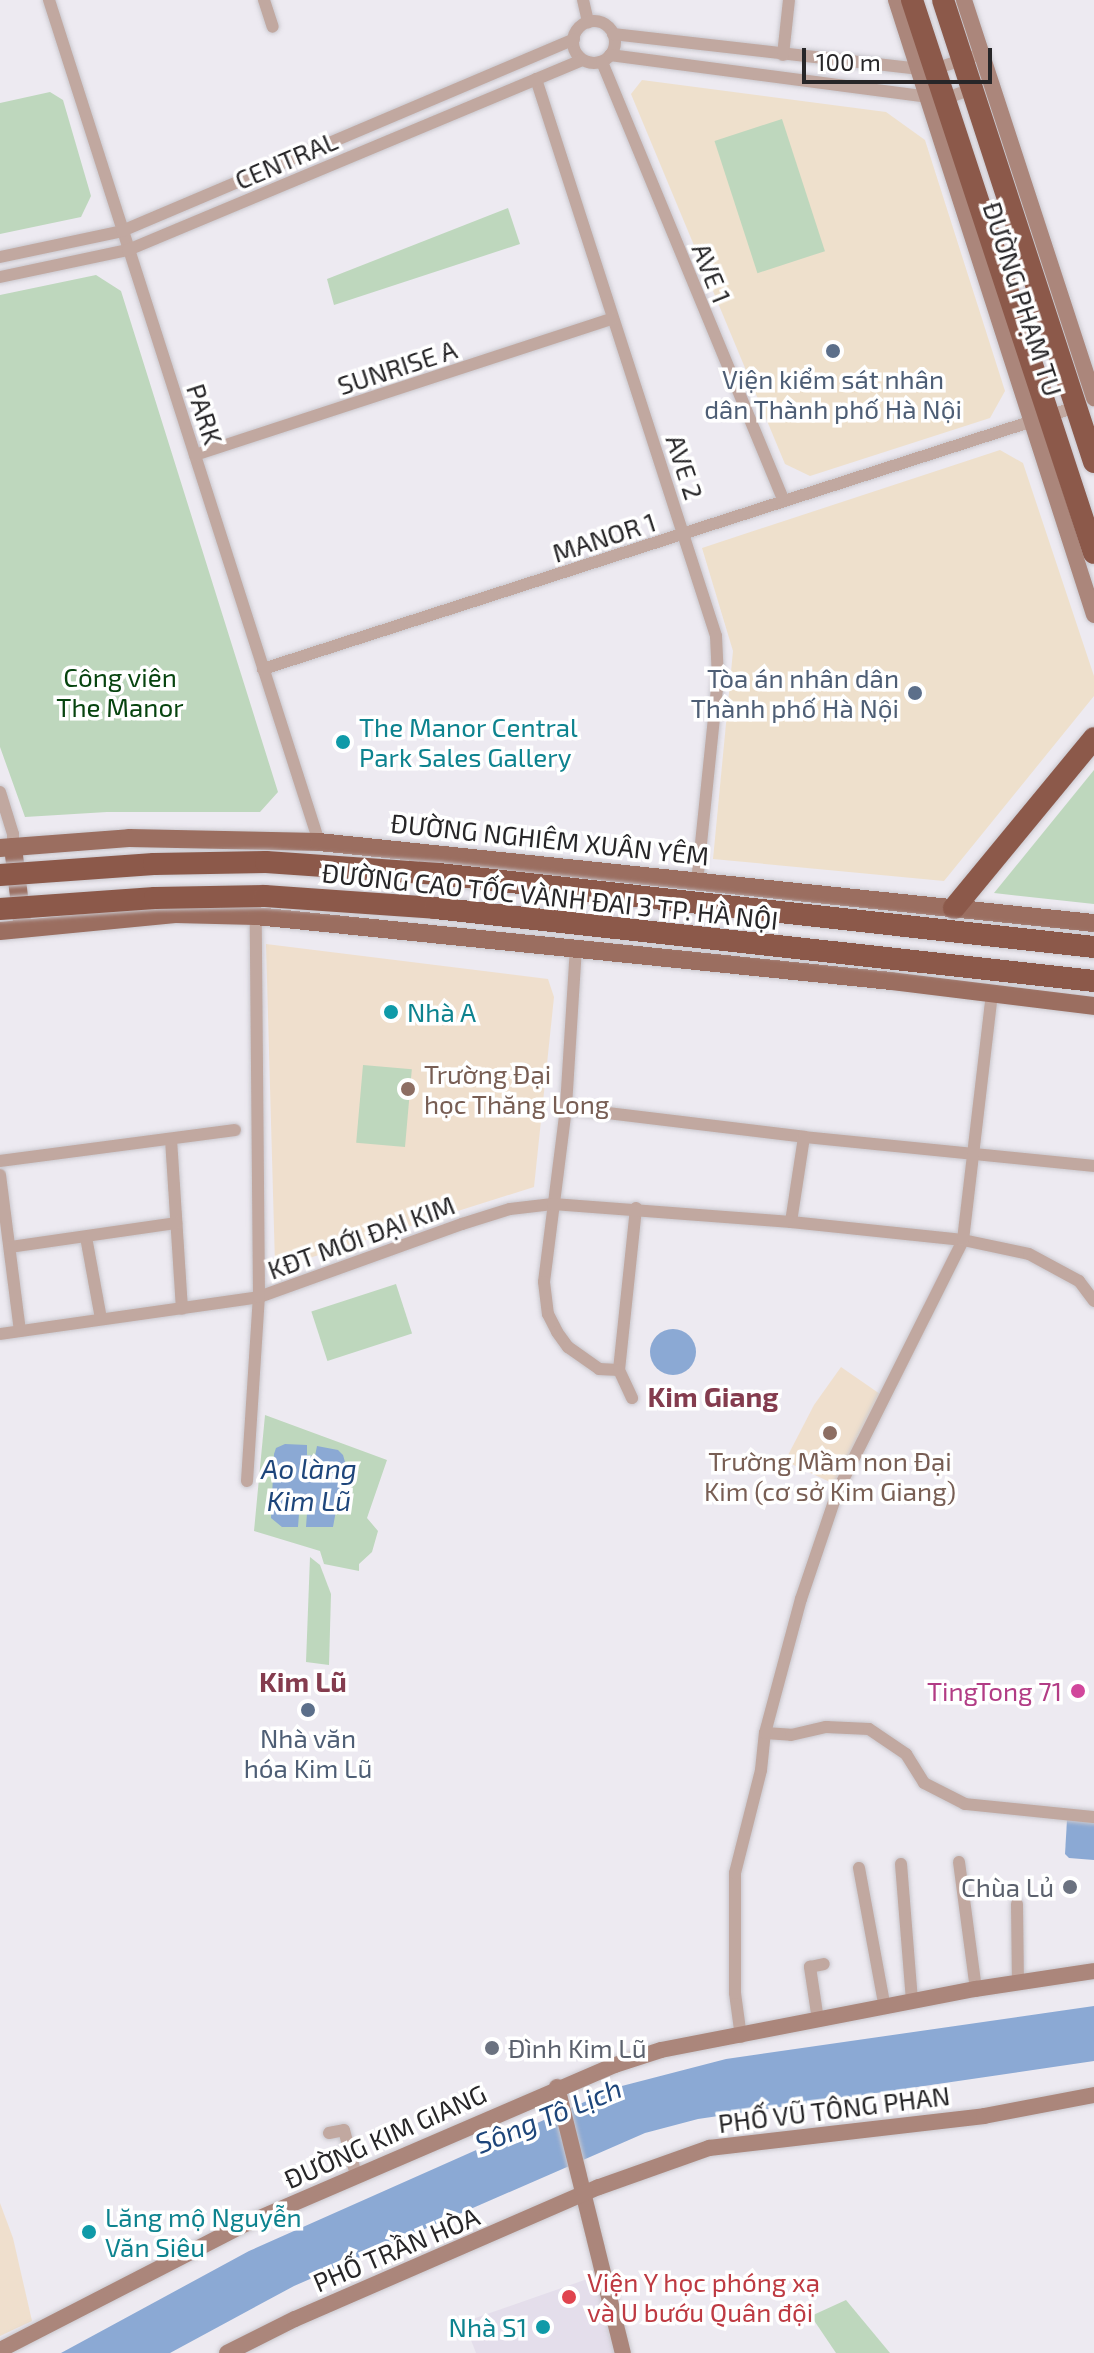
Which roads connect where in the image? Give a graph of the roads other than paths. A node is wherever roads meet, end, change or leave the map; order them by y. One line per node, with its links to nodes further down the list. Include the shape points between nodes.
1 (49, 0): 21 (street, PARK)
2 (264, 0): 10 (street)
3 (583, 0): 9 (street)
4 (789, 0): 13 (street)
5 (896, 0): 17 (main road, ĐƯỜNG PHẠM TU)
6 (912, 0): 17 (highway, ĐƯỜNG PHẠM TU)
7 (943, 0): 15 (highway, ĐƯỜNG PHẠM TU)
8 (964, 0): 15 (main road, ĐƯỜNG PHẠM TU)
9 (588, 22): 11 (street, via 605,24); 12 (street)
10 (273, 27)
11 (613, 34): 13 (street); 14 (street, via 614,47)
12 (574, 39): 16 (street); 21 (street, CENTRAL)
13 (783, 55): 17 (street)
14 (606, 58): 16 (street); 20 (street); 30 (street, AVE 1)
15 (972, 58): 17 (street); 19 (highway, ĐƯỜNG PHẠM TU)
16 (582, 60): 18 (street, CENTRAL)
17 (926, 69): 20 (highway, ĐƯỜNG PHẠM TU)
18 (536, 79): 22 (street, CENTRAL); 25 (street, AVE 2)
19 (981, 86): 20 (street); 26 (main road, ĐƯỜNG PHẠM TU); 26 (highway, ĐƯỜNG PHẠM TU, via 1016,226)
20 (936, 98): 27 (highway, ĐƯỜNG PHẠM TU)
21 (122, 231): 22 (street, PARK); 23 (street, CENTRAL)
22 (128, 250): 24 (street, CENTRAL); 28 (street, PARK)
23 (0, 257)
24 (0, 277)
25 (612, 319): 28 (street, SUNRISE A); 31 (street, AVE 2)
26 (1088, 402): 27 (street, MANOR 1); 29 (highway, ĐƯỜNG PHẠM TU)
27 (1041, 419): 30 (street, MANOR 1); 32 (highway, ĐƯỜNG PHẠM TU); 33 (main road, ĐƯỜNG PHẠM TU)
28 (195, 455): 34 (street, PARK)
29 (1094, 462)
30 (784, 501): 31 (street, MANOR 1)
31 (684, 534): 34 (street, MANOR 1); 40 (street, AVE 2, via 719,655)
32 (1094, 553)
33 (1094, 615)
34 (263, 669): 37 (street, PARK)
35 (1094, 738): 41 (highway)
36 (0, 792): 38 (street, via 13,834)
37 (319, 842): 38 (main road, ĐƯỜNG NGHIÊM XUÂN YÊM, via 129,838); 40 (main road, ĐƯỜNG NGHIÊM XUÂN YÊM)
38 (6, 847): 45 (main road)
39 (0, 875): 48 (highway, ĐƯỜNG CAO TỐC VÀNH ĐAI 3 TP. HÀ NỘI, bridge, via 154,864 313,865 439,874)
40 (697, 881): 41 (main road, ĐƯỜNG NGHIÊM XUÂN YÊM)
41 (954, 908): 44 (main road, ĐƯỜNG NGHIÊM XUÂN YÊM)
42 (0, 909): 49 (highway, ĐƯỜNG CAO TỐC VÀNH ĐAI 3 TP. HÀ NỘI, bridge, via 155,898 326,900)
43 (256, 916): 45 (main road, via 175,914); 47 (main road); 67 (street)
44 (1094, 923)
45 (23, 928): 46 (main road)
46 (0, 931)
47 (576, 947): 50 (main road); 52 (street)
48 (1094, 947)
49 (1094, 981)
50 (992, 993): 51 (main road); 56 (street)
51 (1094, 1006)
52 (566, 1108): 54 (street); 60 (street)
53 (235, 1130): 55 (street)
54 (804, 1137): 56 (street); 62 (street)
55 (171, 1139): 57 (street); 63 (street)
56 (974, 1152): 58 (street); 65 (street)
57 (0, 1161)
58 (1094, 1166)
59 (0, 1175): 66 (street)
60 (553, 1204): 61 (street, KĐT MỚI ĐẠI KIM); 67 (street, KĐT MỚI ĐẠI KIM, via 474,1220); 73 (street, via 544,1282 548,1314 583,1359 599,1369)
61 (636, 1208): 62 (street, KĐT MỚI ĐẠI KIM); 73 (street)
62 (791, 1222): 65 (street, KĐT MỚI ĐẠI KIM)
63 (176, 1223): 64 (street); 69 (street)
64 (86, 1237): 66 (street); 70 (street)
65 (963, 1240): 68 (street, KĐT MỚI ĐẠI KIM, via 1029,1254 1079,1281); 76 (street, via 838,1490 801,1599)
66 (10, 1247): 71 (street)
67 (259, 1297): 69 (street, KĐT MỚI ĐẠI KIM); 75 (street)
68 (1094, 1301)
69 (182, 1309): 70 (street, KĐT MỚI ĐẠI KIM)
70 (101, 1319): 71 (street, KĐT MỚI ĐẠI KIM)
71 (20, 1331): 72 (street, KĐT MỚI ĐẠI KIM)
72 (0, 1334)
73 (619, 1370): 74 (street)
74 (632, 1398)
75 (247, 1481)
76 (765, 1733): 77 (street, via 869,1729 906,1754 924,1783 965,1804); 89 (street, via 735,1873 735,1993)
77 (1094, 1817)
78 (959, 1862): 85 (street)
79 (901, 1864): 86 (street)
80 (859, 1868): 87 (street)
81 (1017, 1904): 84 (street)
82 (824, 1964): 88 (street, via 810,1967)
83 (1094, 1971): 84 (main road, ĐƯỜNG KIM GIANG)
84 (1018, 1981): 85 (main road, ĐƯỜNG KIM GIANG)
85 (976, 1989): 86 (main road, ĐƯỜNG KIM GIANG)
86 (912, 2002): 87 (main road, ĐƯỜNG KIM GIANG)
87 (885, 2008): 88 (main road, ĐƯỜNG KIM GIANG)
88 (818, 2020): 89 (main road, ĐƯỜNG KIM GIANG)
89 (741, 2037): 90 (main road, ĐƯỜNG KIM GIANG, via 661,2050)
90 (559, 2094): 93 (main road, ĐƯỜNG KIM GIANG); 94 (main road)
91 (1094, 2095): 94 (main road, PHỐ VŨ TÔNG PHAN, via 984,2116 709,2148)
92 (329, 2133): 93 (street, via 344,2130)
93 (356, 2175): 95 (main road, ĐƯỜNG KIM GIANG, via 241,2226)
94 (586, 2193): 96 (main road, PHỐ TRẦN HÒA); 97 (main road)
95 (0, 2350)
96 (227, 2353)
97 (623, 2353)

